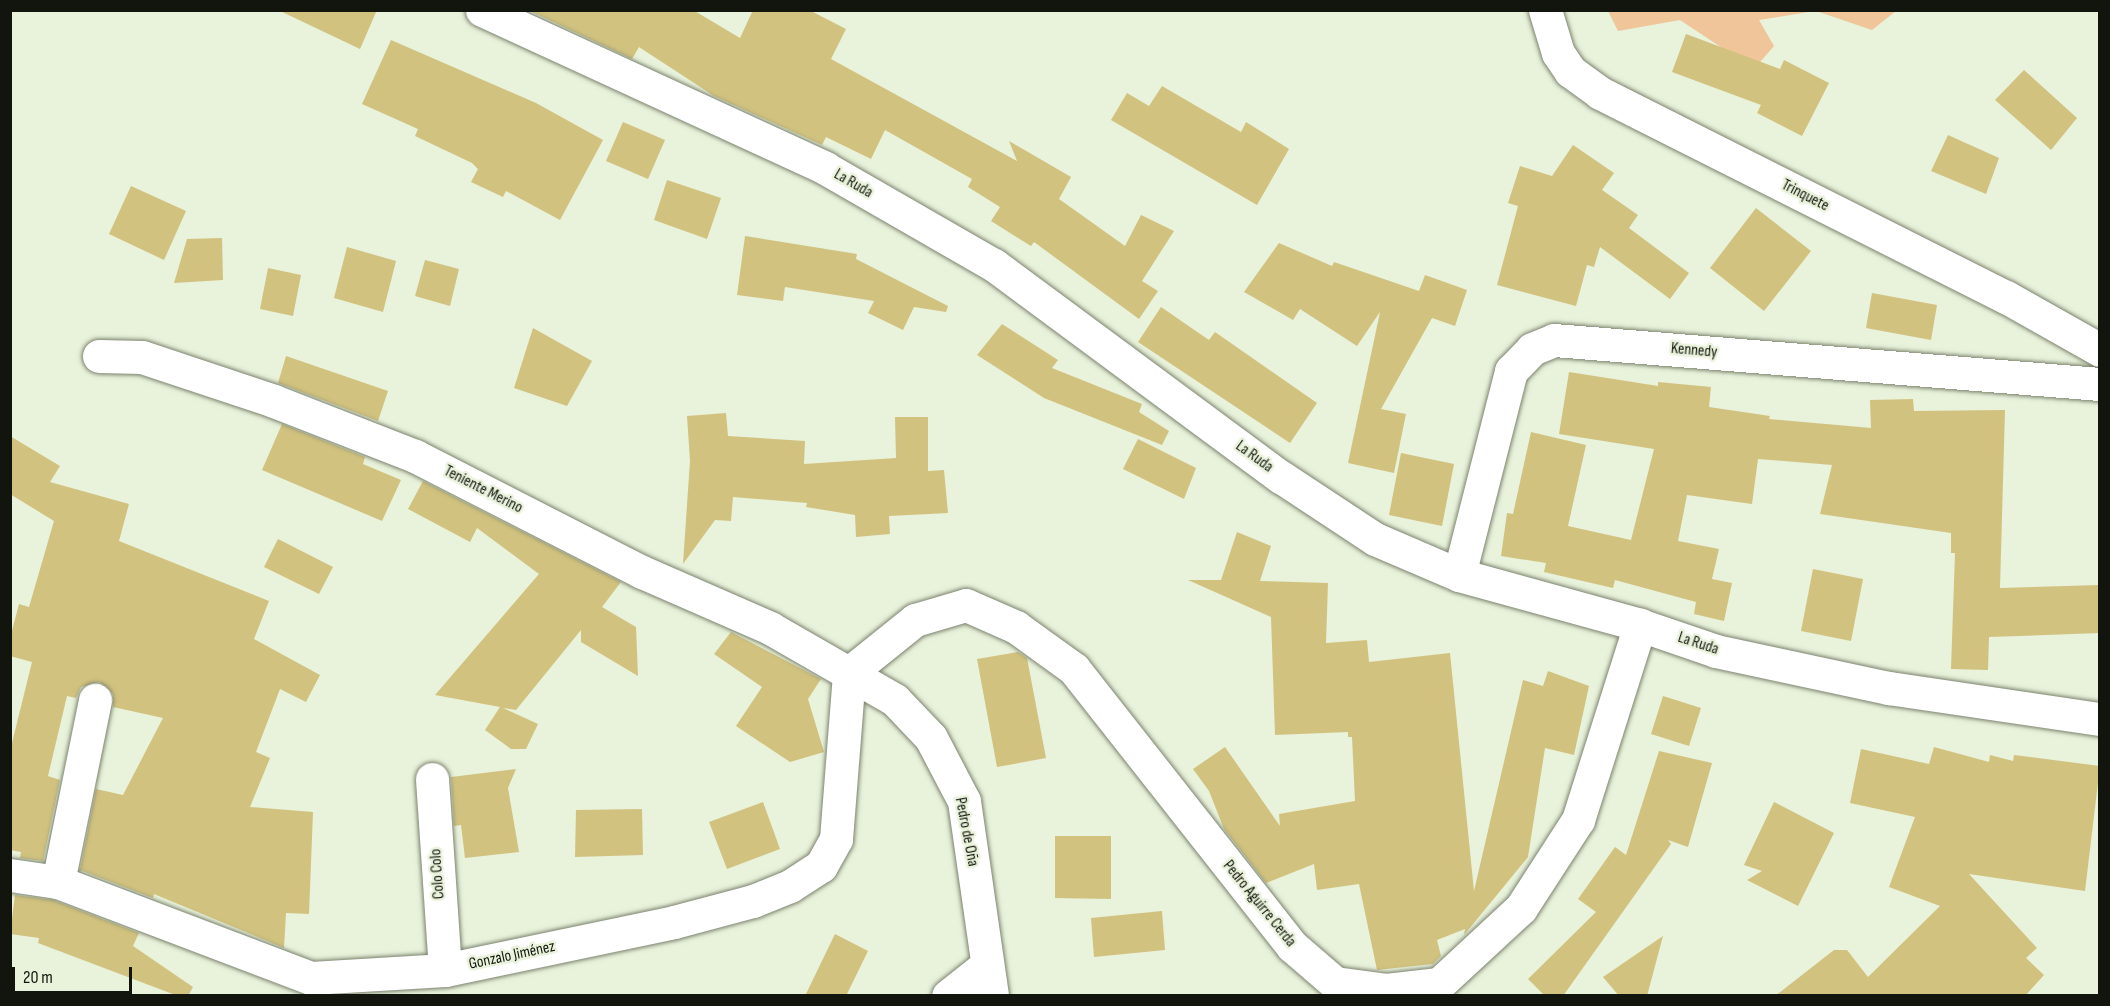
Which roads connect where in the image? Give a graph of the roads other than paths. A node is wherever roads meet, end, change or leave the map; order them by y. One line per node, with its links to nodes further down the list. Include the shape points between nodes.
1 (482, 10): 6 (street, La Ruda, via 825,168 994,265 1281,477 1376,539)
2 (1545, 10): 3 (street, Trinquete, via 1558,53 1570,71 1600,93 2006,297)
3 (2100, 350)
4 (99, 356): 8 (street, Teniente Merino, via 142,357 274,401 415,456 642,572 770,627)
5 (2100, 384): 6 (street, Kennedy, via 1554,340 1532,349 1511,370)
6 (1459, 575): 7 (street, La Ruda)
7 (1640, 625): 8 (street, Pedro Aguirre Cerda, via 1578,820 1521,908 1438,984 1386,990 1335,983 1292,946 1074,669 1016,627 966,604 915,620); 10 (street, La Ruda, via 1716,651 1889,688)
8 (849, 673): 14 (street, Gonzalo Jiménez, via 836,838 821,866 790,886 753,901 675,922); 15 (street, Pedro de Oña, via 894,700 931,738 964,801)
9 (95, 700): 13 (street)
10 (2100, 719)
11 (432, 779): 14 (street, Colo Colo)
12 (10, 875): 13 (street, Gonzalo Jiménez)
13 (58, 882): 14 (street, Gonzalo Jiménez, via 311,978)
14 (445, 969)
15 (989, 980): 16 (street, Pedro de Oña)
16 (948, 996)

